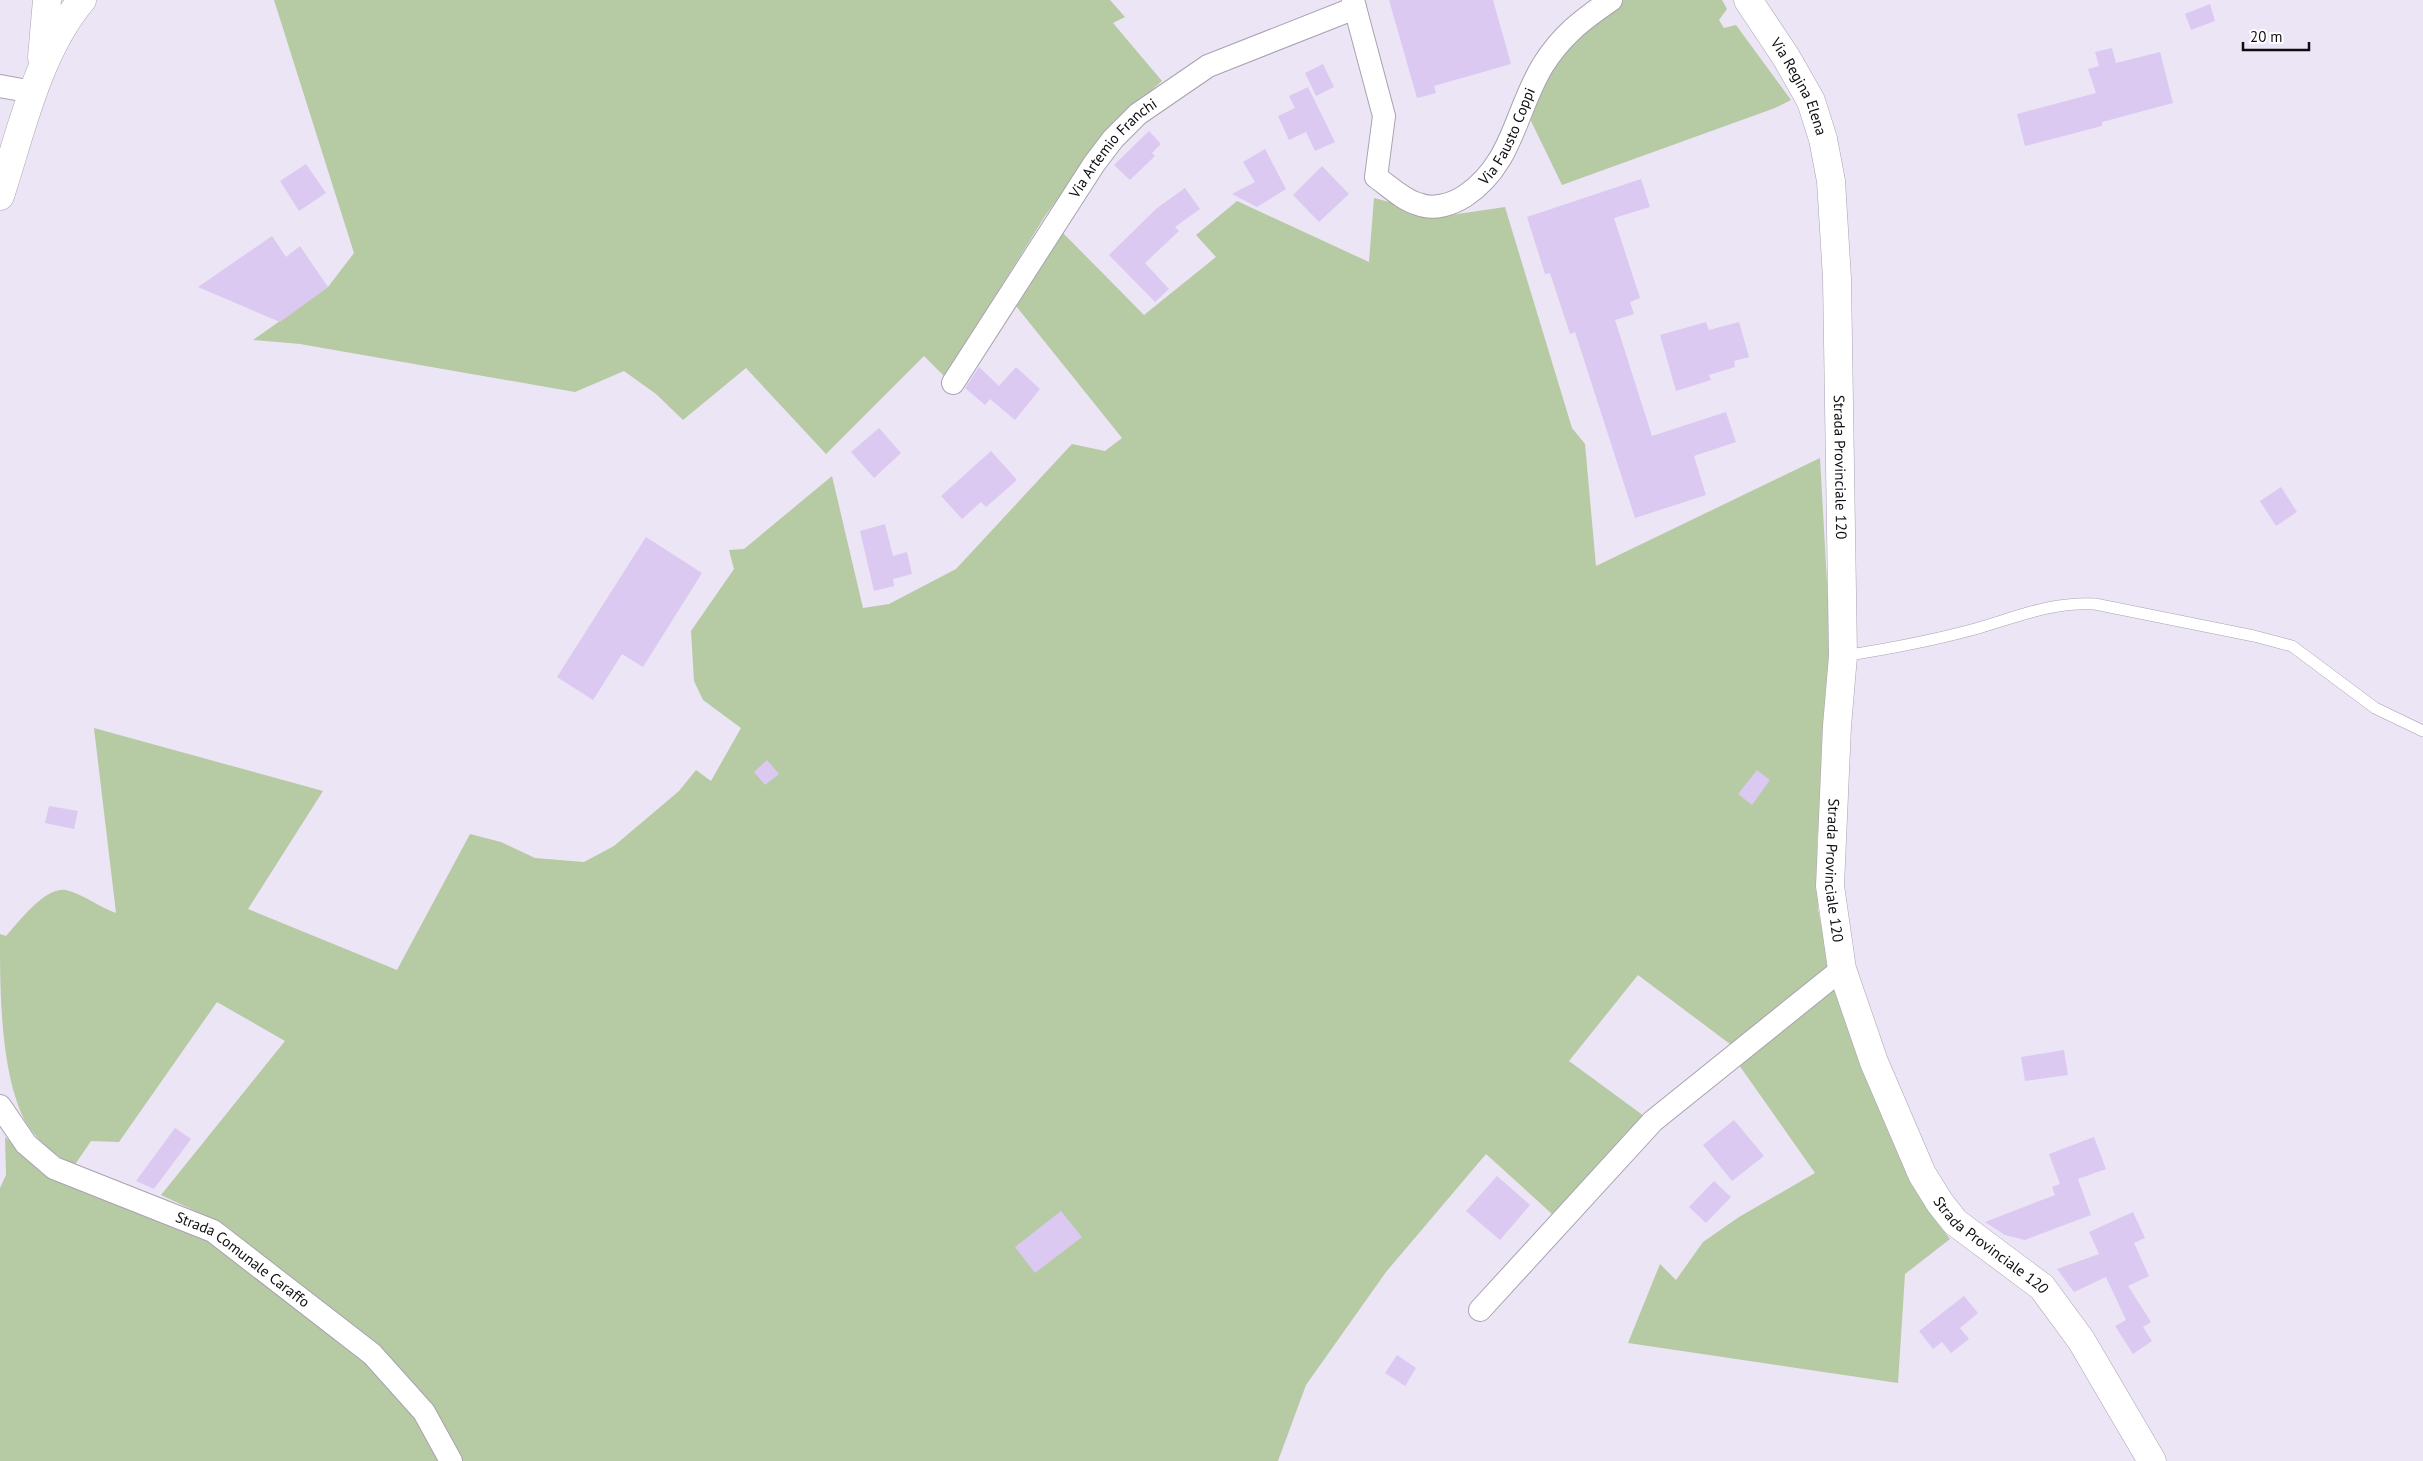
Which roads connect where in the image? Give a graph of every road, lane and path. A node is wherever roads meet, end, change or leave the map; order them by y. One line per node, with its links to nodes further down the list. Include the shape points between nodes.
1 (47, 0): 6 (street)
2 (82, 0): 6 (street, via 70,14)
3 (1611, 0): 5 (street, Via Fausto Coppi, via 1577,23 1558,43 1542,67 1492,173 1455,203 1435,207 1417,204 1376,177 1384,116)
4 (1748, 0): 8 (street, Via Regina Elena, via 1811,101 1823,140)
5 (1354, 4): 10 (street, Via Artemio Franchi, via 1208,66 1138,114 1113,138 1094,164)
6 (37, 82): 7 (street); 9 (street)
7 (0, 86)
8 (1830, 181): 11 (street, Strada Provinciale 120, via 1837,278)
9 (0, 196)
10 (953, 384)
11 (1843, 656): 12 (lane, via 1898,648 2048,606 2095,604 2292,646 2375,708); 13 (street, Strada Provinciale 120, via 1830,886)
12 (2423, 731)
13 (1842, 969): 15 (street, via 1653,1121); 17 (street, Strada Provinciale 120, via 1874,1062 1922,1174 1940,1203 1955,1222 2042,1288 2086,1348)
14 (0, 1106): 16 (street, Strada Comunale Caraffo, via 26,1144 54,1168 213,1231 372,1354 424,1412)
15 (1480, 1310)
16 (450, 1461)
17 (2152, 1461)

